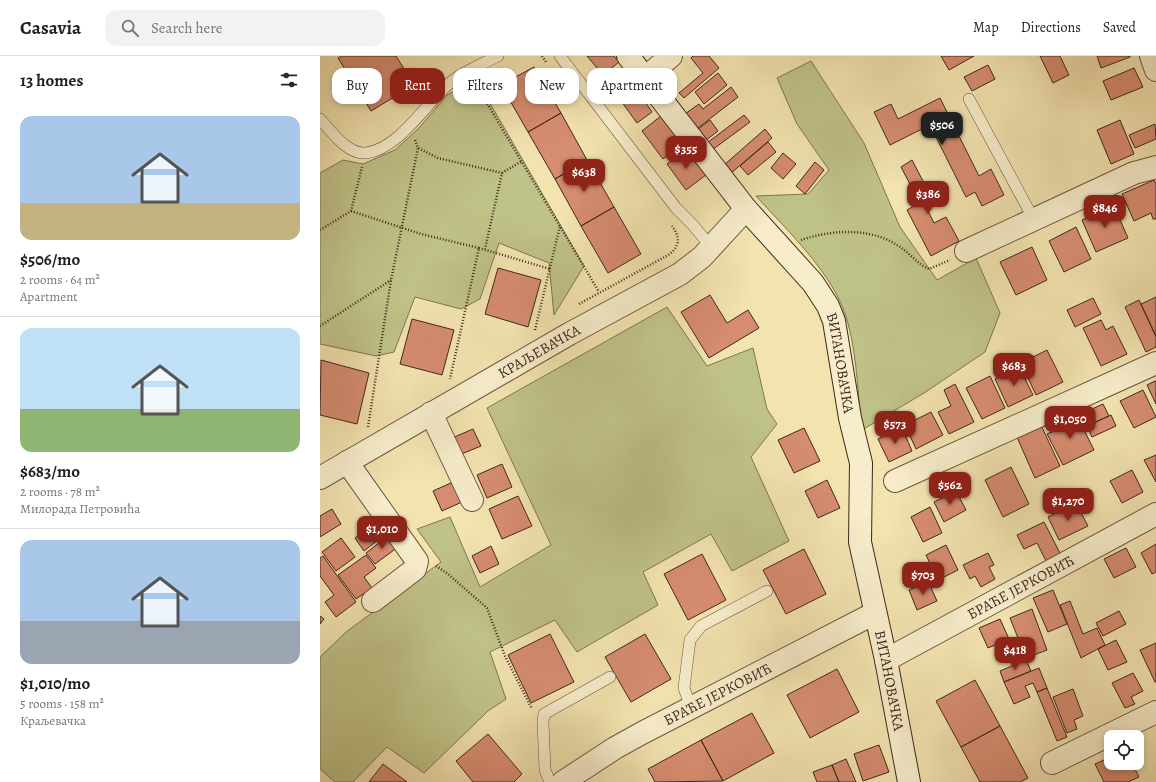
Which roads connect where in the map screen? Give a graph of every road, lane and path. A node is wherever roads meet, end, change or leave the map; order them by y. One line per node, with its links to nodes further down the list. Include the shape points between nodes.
1 (498, 56): 7 (lane)
2 (542, 56): 8 (path)
3 (560, 56): 11 (lane)
4 (671, 56): 6 (street)
5 (1151, 56): 9 (street)
6 (636, 66): 22 (street, ВИТАНОВАЧКА)
7 (474, 68)
8 (551, 68)
9 (1156, 70)
10 (453, 82): 16 (lane)
11 (587, 91)
12 (969, 99): 24 (lane)
13 (488, 104): 19 (path)
14 (597, 104): 29 (lane, via 676,208)
15 (320, 119): 18 (lane, via 354,151)
16 (408, 127): 17 (path); 18 (lane, via 394,140)
17 (418, 148): 21 (path, via 438,158); 27 (path)
18 (366, 153): 23 (path)
19 (522, 161): 21 (path); 26 (path)
20 (1156, 166): 24 (street, via 1134,173)
21 (502, 173): 31 (path)
22 (746, 209): 29 (street, КРАЉЕВАЧКА); 32 (street, ВИТАНОВАЧКА)
23 (351, 212): 27 (path); 28 (path)
24 (1034, 220): 33 (street)
25 (668, 222): 26 (path, via 678,234 679,242 676,248 670,254 599,292)
26 (560, 226): 34 (path)
27 (403, 229): 30 (path); 35 (path)
28 (320, 230)
29 (711, 247): 40 (street, КРАЉЕВАЧКА, via 680,274)
30 (479, 248): 34 (path); 39 (path)
31 (485, 249)
32 (785, 250): 33 (path, via 796,241 817,235 854,232 882,236 929,269); 50 (street, ВИТАНОВАЧКА, via 822,296 837,333 846,399 861,463 860,542)
33 (966, 252)
34 (550, 269): 37 (path)
35 (391, 280): 36 (path); 41 (path)
36 (320, 326)
37 (535, 330)
38 (1156, 363): 44 (street)
39 (450, 379)
40 (431, 413): 42 (street, КРАЉЕВАЧКА); 45 (street)
41 (368, 427)
42 (347, 462): 43 (street, КРАЉЕВАЧКА); 47 (street)
43 (320, 478)
44 (895, 481)
45 (472, 500)
46 (1156, 514): 51 (street, БРАЋЕ ЈЕРКОВИЋ)
47 (417, 561): 49 (street, via 415,568); 55 (path, via 429,562 448,574 487,608 505,656 528,703)
48 (767, 591): 53 (lane, via 694,632 690,640 684,688)
49 (373, 601)
50 (875, 613): 51 (street, ВИТАНОВАЧКА); 53 (street, БРАЋЕ ЈЕРКОВИЋ)
51 (886, 660): 59 (street, ВИТАНОВАЧКА)
52 (610, 677): 55 (lane, via 551,709)
53 (691, 708): 58 (street, БРАЋЕ ЈЕРКОВИЋ, via 615,748)
54 (1156, 712): 56 (street)
55 (543, 717): 57 (lane, via 546,770)
56 (1052, 763)
57 (550, 782)
58 (563, 782)
59 (910, 782)

